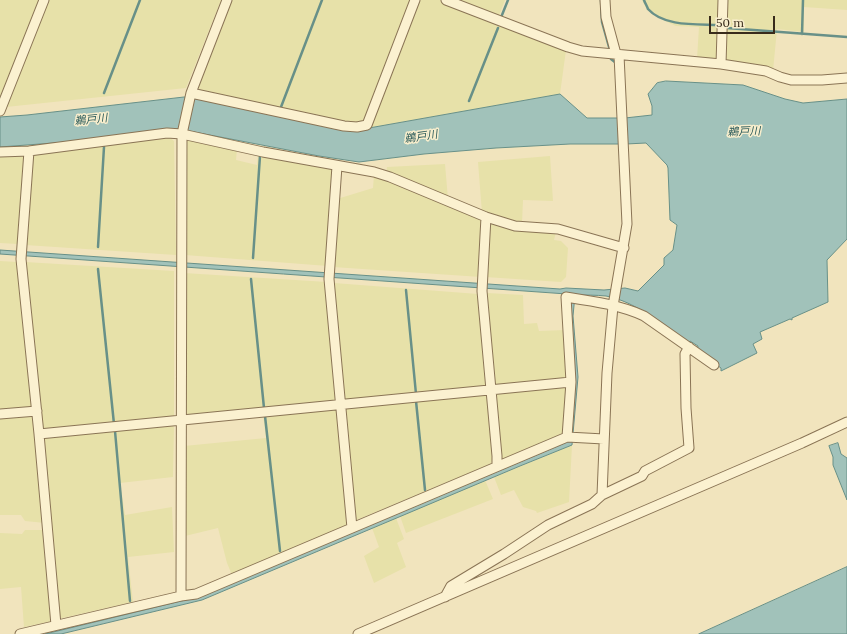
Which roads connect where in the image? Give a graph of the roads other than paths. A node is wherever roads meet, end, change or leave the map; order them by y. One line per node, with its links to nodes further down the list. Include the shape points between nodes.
1 (44, 0): 11 (street)
2 (227, 0): 10 (street)
3 (415, 0): 10 (street, via 367,125 344,126)
4 (446, 0): 7 (street, via 568,47)
5 (605, 0): 7 (street, via 606,17)
6 (723, 0): 8 (street)
7 (618, 55): 8 (street); 17 (street, via 627,224)
8 (721, 64): 9 (street, via 766,71 791,80)
9 (847, 78)
10 (191, 93): 12 (street)
11 (0, 111)
12 (182, 133): 13 (street); 15 (street); 26 (street)
13 (29, 151): 14 (street); 24 (street, via 22,254)
14 (0, 152)
15 (337, 166): 16 (street, via 390,177); 23 (street, via 329,279)
16 (486, 217): 17 (street, via 515,226 558,230); 22 (street, via 482,291)
17 (624, 248): 18 (street)
18 (614, 304): 19 (street, via 644,316); 21 (street, via 566,297); 30 (street)
19 (689, 347): 20 (street); 32 (street, via 685,354 689,448 645,471 642,476)
20 (714, 366)
21 (571, 382): 22 (street); 29 (street)
22 (491, 390): 23 (street); 31 (street)
23 (341, 405): 26 (street); 33 (street)
24 (37, 411): 25 (street); 28 (street)
25 (0, 414)
26 (180, 421): 28 (street); 34 (street)
27 (847, 422): 35 (street)
28 (39, 434): 36 (street)
29 (571, 438): 30 (street); 31 (street)
30 (604, 439): 32 (street)
31 (497, 466): 33 (street)
32 (602, 495): 35 (street, via 592,504 548,525 451,586)
33 (352, 528): 34 (street, via 196,594)
34 (181, 596): 36 (street)
35 (445, 597): 38 (street)
36 (56, 624): 37 (street)
37 (20, 634)
38 (358, 634)

